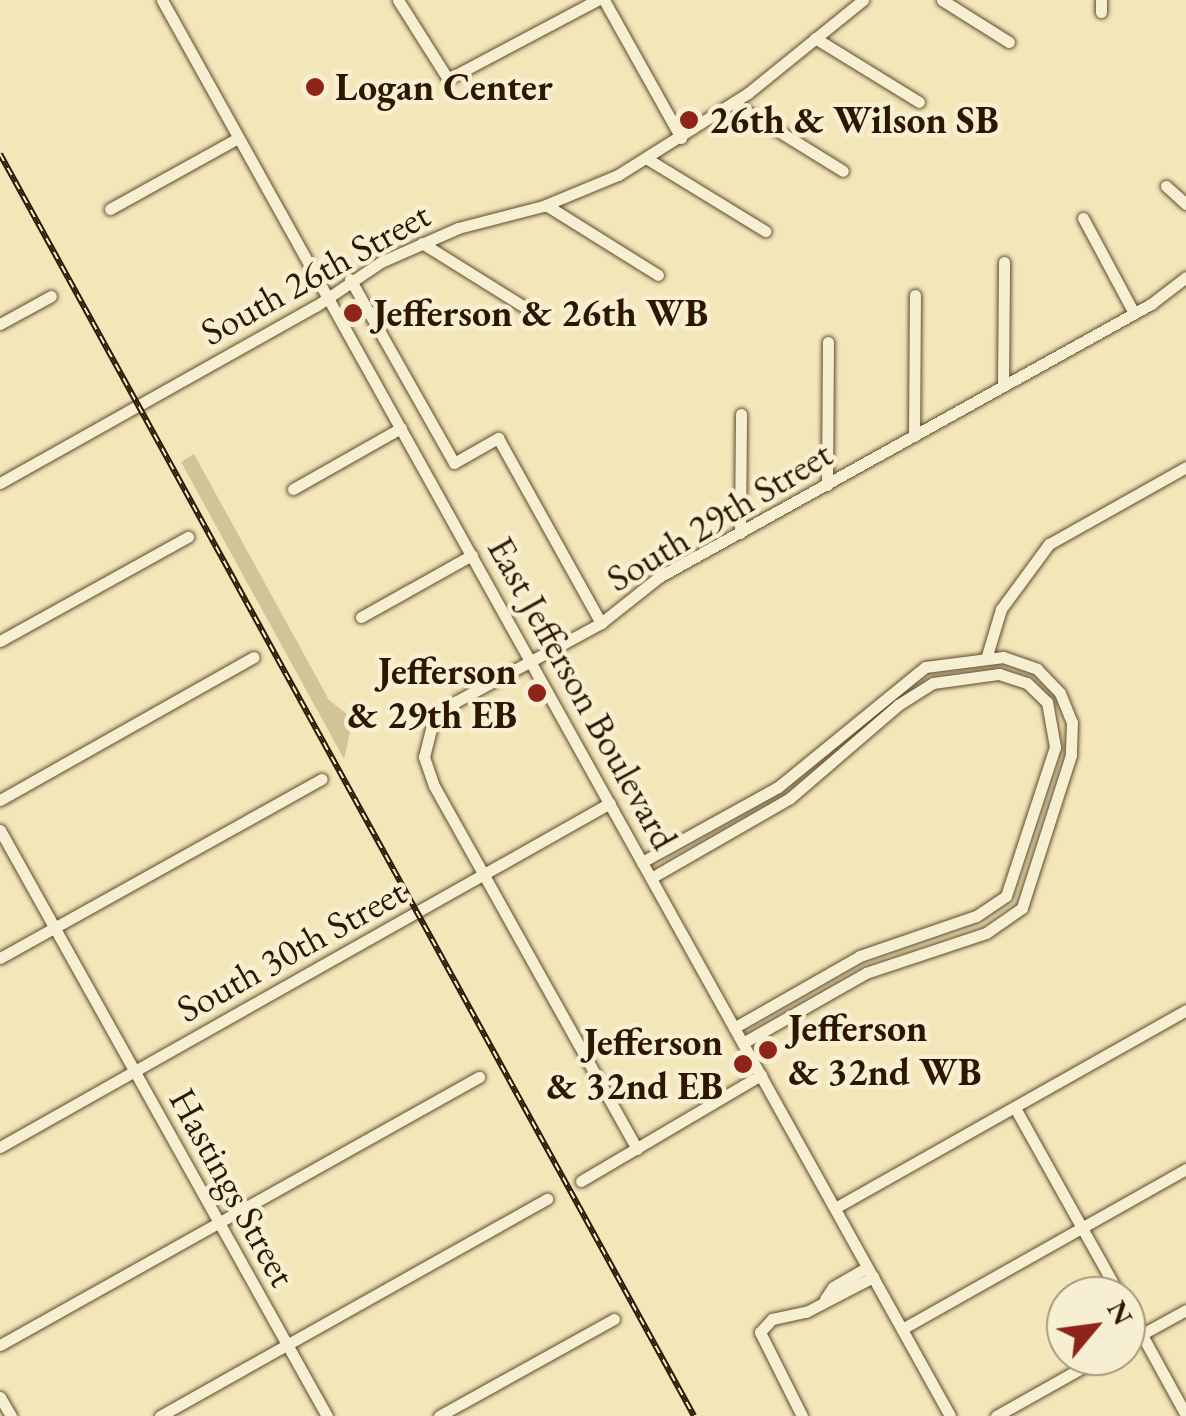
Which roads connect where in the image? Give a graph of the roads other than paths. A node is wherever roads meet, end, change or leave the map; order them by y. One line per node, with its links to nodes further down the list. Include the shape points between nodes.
1 (162, 0): 11 (street, East Jefferson Boulevard)
2 (398, 0): 3 (street, via 448,79)
3 (596, 0)
4 (604, 0): 12 (street)
5 (863, 0): 7 (street, South 26th Street)
6 (942, 0): 8 (street)
7 (815, 38): 9 (street); 10 (street, South 26th Street)
8 (1009, 42)
9 (919, 102)
10 (733, 103): 12 (street, South 26th Street); 14 (street)
11 (238, 138): 18 (street); 28 (street, East Jefferson Boulevard)
12 (681, 138): 13 (street, South 26th Street)
13 (646, 158): 17 (street, South 26th Street); 20 (street)
14 (843, 171)
15 (1166, 186): 16 (street)
16 (1186, 204)
17 (546, 205): 21 (street, South 26th Street); 23 (street)
18 (110, 209)
19 (1083, 218): 30 (street)
20 (765, 231)
21 (422, 243): 25 (street, South 26th Street); 29 (street)
22 (1004, 262): 33 (street)
23 (658, 275)
24 (1186, 277): 30 (street, South 29th Street)
25 (350, 279): 28 (street, South 26th Street); 45 (street, via 454,462 498,438)
26 (916, 295): 36 (street)
27 (51, 296): 31 (street)
28 (328, 297): 35 (street, East Jefferson Boulevard); 38 (street, South 26th Street)
29 (534, 313)
30 (1134, 313): 33 (street, South 29th Street)
31 (0, 324)
32 (828, 342): 39 (street)
33 (1003, 386): 36 (street, South 29th Street)
34 (740, 414): 41 (street)
35 (401, 428): 40 (street); 43 (street, East Jefferson Boulevard)
36 (914, 436): 39 (street, South 29th Street)
37 (1186, 467): 47 (street, via 1049,544 1001,609)
38 (0, 482)
39 (826, 485): 41 (street, South 29th Street)
40 (293, 489)
41 (740, 533): 45 (street, South 29th Street, via 648,584)
42 (188, 536): 46 (street)
43 (472, 555): 44 (street); 49 (street, East Jefferson Boulevard)
44 (361, 617)
45 (602, 623): 49 (street, South 29th Street)
46 (0, 641)
47 (987, 656): 50 (street); 55 (street, via 936,663 910,675 778,787); 62 (street, via 1022,662 1050,679 1072,722 1071,756 1030,895 986,933 866,974)
48 (254, 657): 52 (street)
49 (532, 662): 53 (street, East Jefferson Boulevard); 56 (street, South 29th Street, via 443,711 426,738 427,771)
50 (984, 673): 57 (street, via 948,678 908,697 790,798); 61 (street, via 1027,682 1047,702 1055,724 1055,747 1013,886 995,907 876,949)
51 (321, 778): 58 (street)
52 (0, 800)
53 (610, 804): 55 (street, East Jefferson Boulevard); 56 (street, South 30th Street)
54 (0, 830): 58 (street, Hastings Street)
55 (642, 862): 57 (street, East Jefferson Boulevard)
56 (484, 876): 63 (street, South 30th Street); 68 (street)
57 (651, 878): 61 (street, East Jefferson Boulevard)
58 (55, 928): 59 (street); 63 (street, Hastings Street)
59 (0, 958)
60 (1186, 1010): 66 (street)
61 (734, 1028): 62 (street, East Jefferson Boulevard)
62 (742, 1042): 64 (street, East Jefferson Boulevard)
63 (135, 1072): 67 (street, South 30th Street); 73 (street, Hastings Street)
64 (761, 1076): 68 (street); 72 (street, East Jefferson Boulevard)
65 (479, 1077): 73 (street)
66 (1014, 1108): 72 (street); 74 (street)
67 (0, 1147)
68 (637, 1149): 70 (street)
69 (1186, 1169): 74 (street)
70 (582, 1182)
71 (548, 1199): 83 (street)
72 (835, 1208): 75 (street, East Jefferson Boulevard)
73 (218, 1223): 82 (street); 83 (street, Hastings Street)
74 (1082, 1228): 76 (street); 79 (street)
75 (870, 1272): 79 (street, East Jefferson Boulevard); 91 (street, via 806,1312 772,1319 760,1332)
76 (1109, 1276)
77 (1186, 1310): 80 (street)
78 (614, 1318): 90 (street)
79 (902, 1329): 92 (street, East Jefferson Boulevard)
80 (1146, 1332)
81 (1146, 1341): 86 (street)
82 (0, 1345)
83 (287, 1345): 88 (street); 89 (street, Hastings Street)
84 (1067, 1376): 93 (street)
85 (0, 1397): 87 (street)
86 (1186, 1415)
87 (11, 1416)
88 (160, 1416)
89 (327, 1416)
90 (438, 1416)
91 (802, 1416)
92 (950, 1416)
93 (996, 1416)

